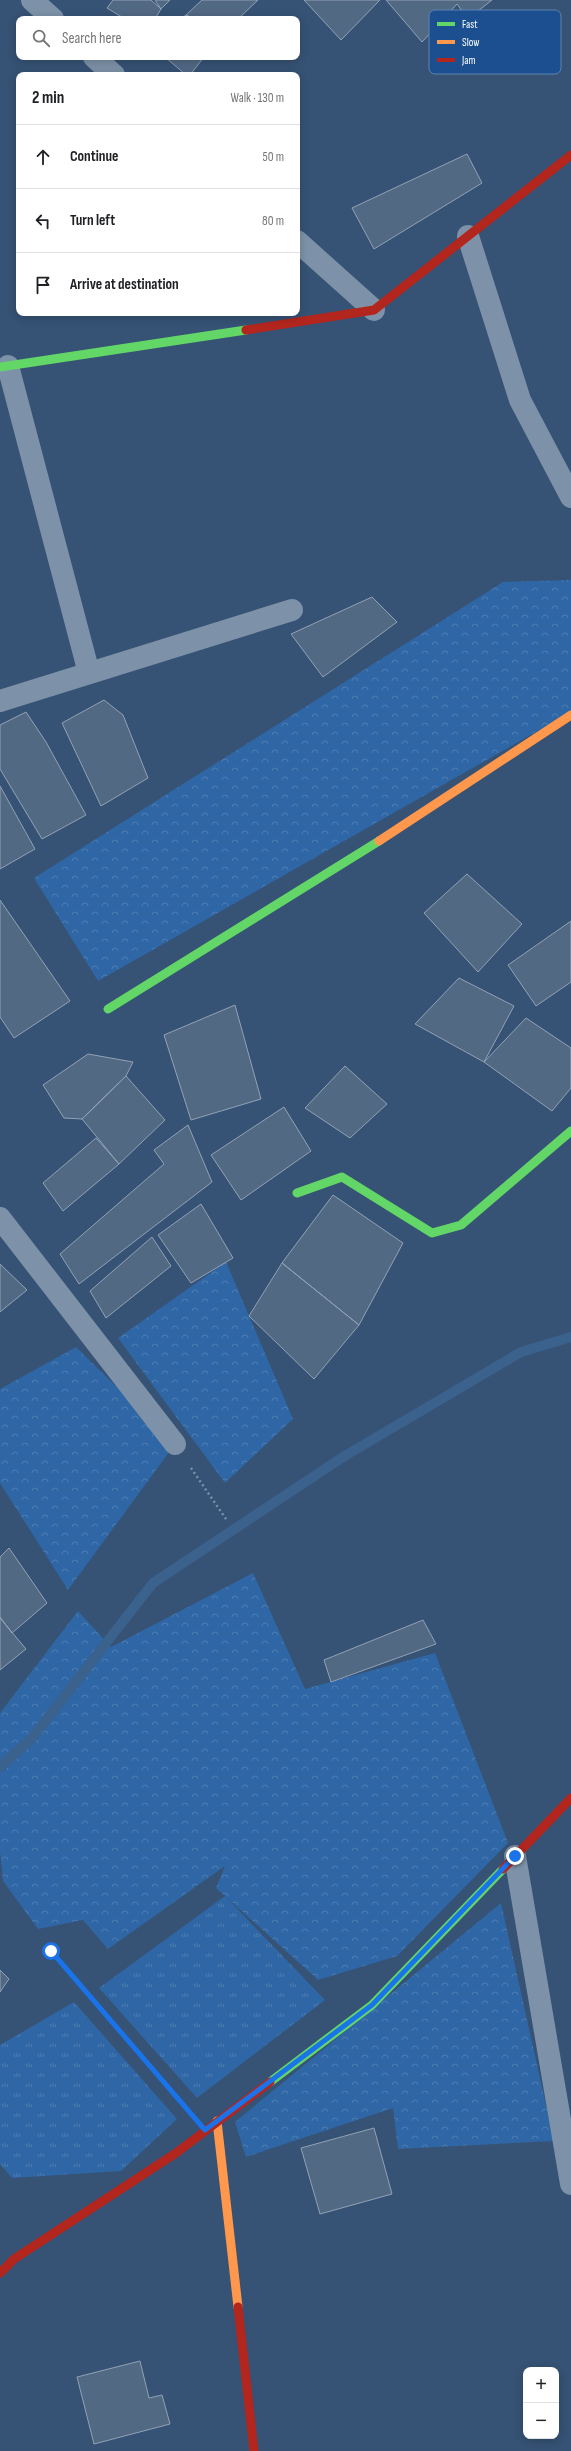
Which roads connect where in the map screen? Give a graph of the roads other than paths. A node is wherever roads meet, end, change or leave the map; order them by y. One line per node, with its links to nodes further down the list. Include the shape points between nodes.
1 (32, 0): 2 (street)
2 (50, 16)
3 (97, 60): 4 (street)
4 (111, 72)
5 (571, 155): 6 (street)
6 (468, 236): 8 (street); 10 (street, via 520,400)
7 (300, 244): 8 (street)
8 (374, 310): 9 (street)
9 (4, 367): 12 (street)
10 (571, 497)
11 (292, 610): 12 (street)
12 (89, 673): 13 (street)
13 (0, 700)
14 (571, 715): 15 (street, via 424,813)
15 (108, 1009)
16 (571, 1131): 17 (street, via 461,1225 432,1233 342,1177)
17 (297, 1193)
18 (0, 1218): 19 (street)
19 (175, 1444)
20 (571, 1798): 21 (street)
21 (515, 1856): 22 (street, via 372,2005); 23 (street)
22 (217, 2121): 24 (street, via 176,2153 14,2259); 25 (street)
23 (571, 2184)
24 (0, 2273)
25 (254, 2451)

